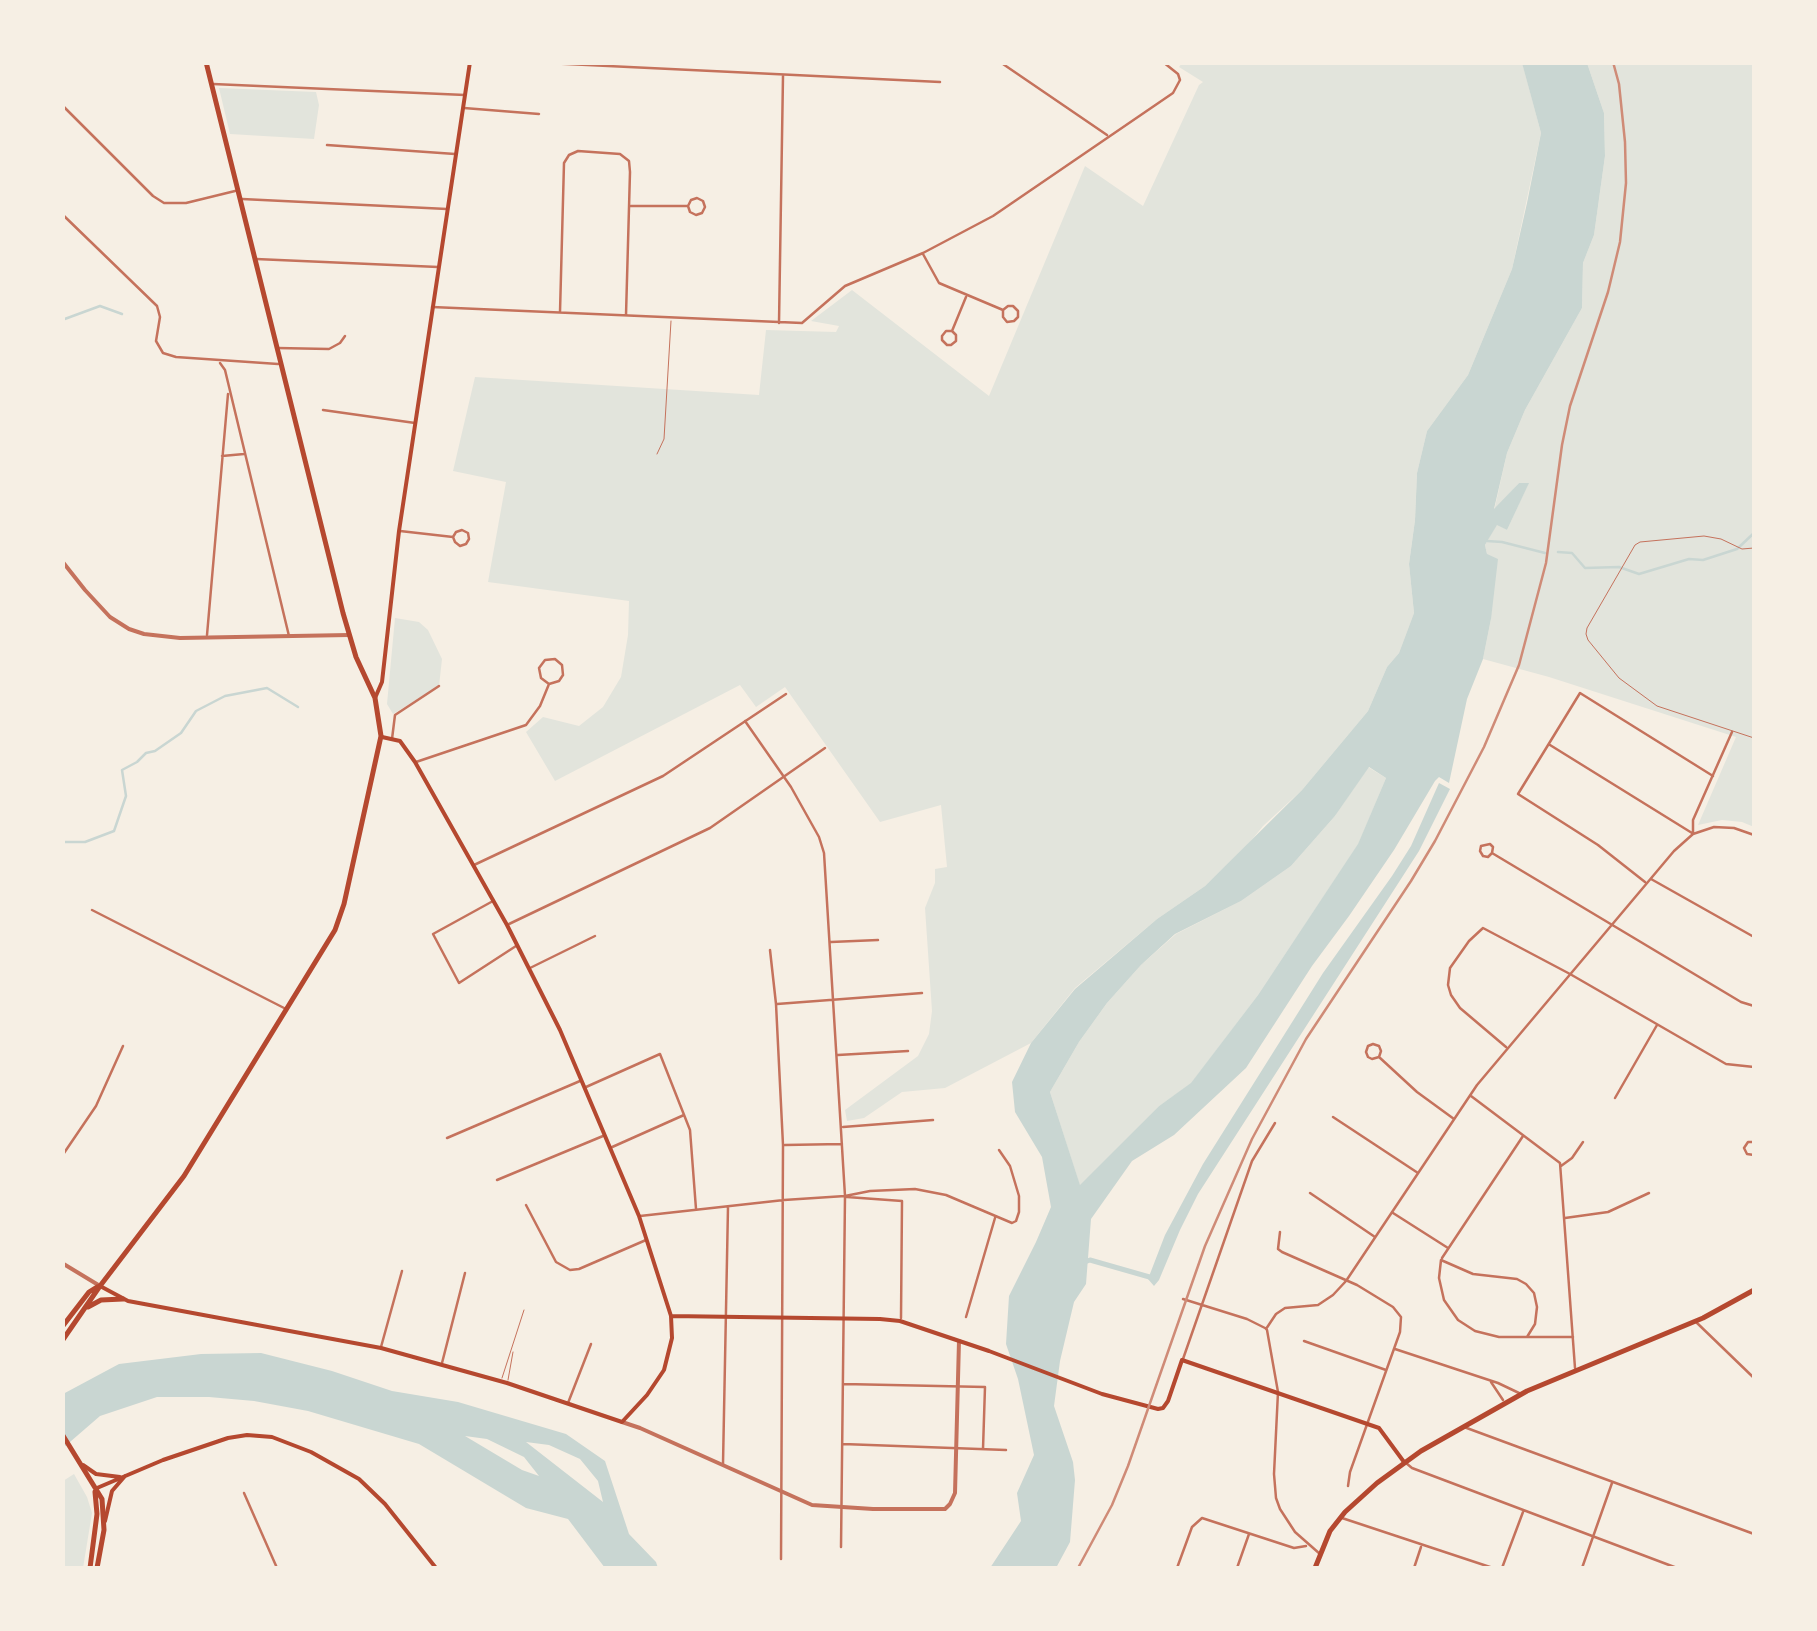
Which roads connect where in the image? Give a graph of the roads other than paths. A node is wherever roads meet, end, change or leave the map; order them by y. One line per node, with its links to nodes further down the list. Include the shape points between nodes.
1 (206, 62): 8 (main road)
2 (470, 62): 9 (main road)
3 (525, 62): 6 (street)
4 (1000, 62): 13 (street)
5 (1164, 62): 13 (street, via 1180,80 1172,92)
6 (783, 74): 7 (street); 31 (street)
7 (940, 82)
8 (212, 84): 9 (street); 16 (main road)
9 (465, 95): 11 (main road)
10 (62, 106): 16 (street, via 164,203)
11 (463, 108): 12 (street); 15 (main road)
12 (539, 114)
13 (1109, 136): 22 (street, via 993,216)
14 (327, 145): 15 (street)
15 (456, 154): 20 (main road)
16 (238, 190): 17 (main road)
17 (241, 200): 20 (street); 23 (main road)
18 (629, 206): 19 (street); 28 (street, via 625,158 578,150 565,160); 29 (street)
19 (688, 206)
20 (448, 209): 24 (main road)
21 (62, 214): 35 (street, via 157,306 161,352)
22 (923, 253): 25 (street, via 936,280); 31 (street, via 845,286 802,323)
23 (255, 259): 24 (street); 34 (main road)
24 (438, 268): 26 (main road)
25 (967, 296): 27 (street); 32 (street)
26 (432, 308): 28 (street); 39 (main road)
27 (1002, 310)
28 (560, 313): 29 (street)
29 (626, 316): 30 (street)
30 (671, 318): 31 (street); 41 (lane, via 664,439)
31 (779, 323)
32 (952, 330)
33 (345, 336): 34 (street, via 330,349)
34 (277, 348): 36 (main road)
35 (214, 360): 36 (street); 37 (street, via 224,367)
36 (281, 364): 47 (main road)
37 (228, 387): 40 (street); 42 (street)
38 (323, 410): 39 (street)
39 (415, 423): 43 (main road)
40 (244, 454): 42 (street); 48 (street)
41 (657, 454)
42 (221, 456): 49 (street)
43 (398, 531): 44 (street); 53 (main road)
44 (454, 537)
45 (1754, 548): 55 (lane, via 1704,536 1635,546 1586,628 1619,678 1657,706)
46 (63, 563): 49 (street, via 124,626 156,637)
47 (349, 635): 48 (street); 53 (main road)
48 (290, 637): 49 (street)
49 (206, 638)
50 (549, 684): 50 (street, via 539,668 552,658 564,673); 61 (street, via 524,727)
51 (440, 686): 58 (street, via 396,714)
52 (786, 694): 54 (street)
53 (375, 698): 56 (main road)
54 (745, 722): 63 (street); 67 (street, via 662,776)
55 (1732, 732): 57 (lane); 62 (street)
56 (381, 736): 58 (main road); 86 (main road, via 340,920)
57 (1754, 738)
58 (392, 739): 61 (main road)
59 (1549, 744): 62 (street, via 1580,694); 64 (street); 69 (street, via 1518,794)
60 (826, 748): 63 (street)
61 (415, 762): 67 (main road)
62 (1713, 776): 64 (street)
63 (784, 778): 73 (street, via 698,834); 77 (street, via 823,846)
64 (1693, 834): 65 (street, via 1722,827); 68 (street)
65 (1754, 835)
66 (1492, 853): 72 (street)
67 (474, 864): 70 (main road)
68 (1650, 878): 69 (street); 75 (street)
69 (1646, 882): 72 (street)
70 (494, 900): 73 (main road); 78 (street, via 433,934 459,982)
71 (92, 910): 86 (street)
72 (1611, 924): 81 (street); 85 (street)
73 (507, 925): 78 (main road)
74 (595, 936): 80 (street)
75 (1754, 937)
76 (878, 940): 77 (street)
77 (829, 942): 83 (street)
78 (518, 945): 80 (main road)
79 (770, 950): 84 (street)
80 (530, 968): 94 (main road)
81 (1570, 974): 87 (street); 89 (street); 89 (street, via 1486,928 1474,935 1449,971 1448,988 1460,1008)
82 (922, 994): 83 (street)
83 (833, 1000): 84 (street); 91 (street)
84 (776, 1004): 110 (street)
85 (1754, 1006)
86 (288, 1010): 138 (main road, via 184,1176)
87 (1658, 1024): 93 (street, via 1728,1066); 97 (street)
88 (122, 1046): 114 (street, via 96,1106)
89 (1508, 1048): 96 (street)
90 (908, 1051): 91 (street)
91 (836, 1056): 103 (street)
92 (1379, 1057): 100 (street)
93 (1754, 1068)
94 (582, 1081): 95 (main road); 106 (street)
95 (585, 1088): 98 (street, via 660,1054); 105 (main road)
96 (1470, 1095): 100 (street); 104 (street)
97 (1616, 1098)
98 (686, 1114): 111 (street); 124 (street)
99 (1333, 1117): 116 (street)
100 (1454, 1119): 116 (street)
101 (933, 1120): 103 (street)
102 (1275, 1123): 142 (street, via 1252,1161)
103 (841, 1128): 109 (street)
104 (1524, 1134): 115 (street); 132 (street)
105 (605, 1135): 111 (main road); 117 (street)
106 (447, 1138)
107 (1583, 1142): 115 (street)
108 (1754, 1142): 113 (street, via 1744,1149)
109 (842, 1144): 110 (street); 120 (street)
110 (783, 1146): 121 (street)
111 (610, 1148): 126 (main road)
112 (1000, 1150): 127 (street, via 1020,1208 1010,1223)
113 (1754, 1155)
114 (62, 1156)
115 (1562, 1166): 128 (street)
116 (1418, 1174): 125 (street)
117 (498, 1180)
118 (1310, 1193): 130 (street)
119 (1649, 1193): 128 (street, via 1608,1212)
120 (846, 1196): 121 (street); 127 (street, via 924,1190); 149 (street); 150 (street, via 902,1202)
121 (784, 1200): 123 (street); 148 (street)
122 (526, 1205): 131 (street, via 556,1262 570,1270)
123 (728, 1206): 124 (street); 146 (street)
124 (696, 1209): 126 (street)
125 (1391, 1212): 130 (street); 132 (street)
126 (639, 1216): 131 (main road)
127 (996, 1216): 147 (street)
128 (1566, 1218): 155 (street)
129 (1280, 1232): 137 (street, via 1282,1252)
130 (1375, 1237): 137 (street)
131 (646, 1240): 145 (main road)
132 (1448, 1248): 133 (street)
133 (1441, 1260): 154 (street, via 1442,1296 1458,1320 1489,1336); 154 (street, via 1526,1284 1537,1306)
134 (62, 1262): 138 (street)
135 (402, 1271): 160 (street)
136 (465, 1272): 163 (street)
137 (1346, 1280): 153 (street, via 1320,1304 1282,1309); 161 (street, via 1396,1310 1402,1322)
138 (100, 1286): 140 (main road); 143 (main road); 152 (main road)
139 (1754, 1291): 151 (main road)
140 (123, 1299): 143 (main road); 160 (main road)
141 (1184, 1299): 142 (street)
142 (1202, 1304): 153 (street); 162 (street)
143 (86, 1308): 156 (main road)
144 (524, 1310): 168 (lane)
145 (670, 1316): 146 (main road); 175 (main road, via 664,1370)
146 (726, 1317): 148 (main road); 185 (street)
147 (966, 1317)
148 (783, 1318): 149 (main road); 191 (street)
149 (844, 1318): 150 (main road); 169 (street)
150 (900, 1321): 157 (main road)
151 (1695, 1321): 165 (main road); 166 (street)
152 (62, 1327)
153 (1266, 1328): 171 (street)
154 (1527, 1337): 155 (street)
155 (1573, 1338): 165 (street)
156 (62, 1341)
157 (960, 1341): 162 (main road, via 1160,1409); 170 (street)
158 (1304, 1341): 164 (street)
159 (591, 1344): 174 (street)
160 (381, 1348): 163 (main road)
161 (1394, 1349): 164 (street); 167 (street)
162 (1182, 1360): 171 (main road)
163 (441, 1365): 168 (main road)
164 (1386, 1370): 176 (street)
165 (1575, 1370): 172 (main road)
166 (1754, 1378)
167 (1490, 1381): 172 (street); 173 (street)
168 (504, 1382): 174 (main road)
169 (842, 1384): 170 (street); 179 (street)
170 (957, 1385): 180 (street); 181 (street, via 985,1387)
171 (1278, 1392): 176 (main road); 199 (street, via 1276,1498)
172 (1521, 1394): 173 (main road)
173 (1504, 1402): 177 (main road)
174 (568, 1404): 175 (main road)
175 (622, 1422): 185 (street)
176 (1368, 1423): 183 (main road, via 1382,1430); 188 (street)
177 (1463, 1426): 183 (main road); 187 (street)
178 (62, 1434): 184 (main road)
179 (842, 1444): 180 (street); 192 (street)
180 (956, 1449): 181 (street); 192 (street, via 950,1506)
181 (983, 1449): 182 (street)
182 (1006, 1450)
183 (1405, 1462): 193 (street); 194 (main road)
184 (80, 1464): 186 (main road); 189 (main road)
185 (724, 1467): 191 (street)
186 (122, 1477): 189 (main road); 195 (main road); 206 (main road, via 228,1438 280,1439 359,1479)
187 (1612, 1481): 197 (street); 198 (street)
188 (1348, 1486)
189 (95, 1488): 195 (main road); 204 (main road)
190 (244, 1493): 205 (street)
191 (781, 1493): 192 (street, via 812,1506); 203 (street)
192 (842, 1508): 201 (street)
193 (1524, 1510): 198 (street); 212 (street)
194 (1340, 1517): 200 (street); 202 (main road)
195 (104, 1530): 204 (main road)
196 (1250, 1533): 199 (street, via 1294,1548); 207 (street, via 1200,1519); 208 (street)
197 (1754, 1534)
198 (1593, 1536): 213 (street); 214 (street)
199 (1308, 1545): 202 (street)
200 (1422, 1546): 210 (street); 211 (street)
201 (841, 1547)
202 (1320, 1554): 209 (main road)
203 (781, 1559)
204 (94, 1568)
205 (276, 1568)
206 (436, 1568)
207 (1177, 1568)
208 (1237, 1568)
209 (1315, 1568)
210 (1414, 1568)
211 (1493, 1568)
212 (1502, 1568)
213 (1582, 1568)
214 (1677, 1568)

